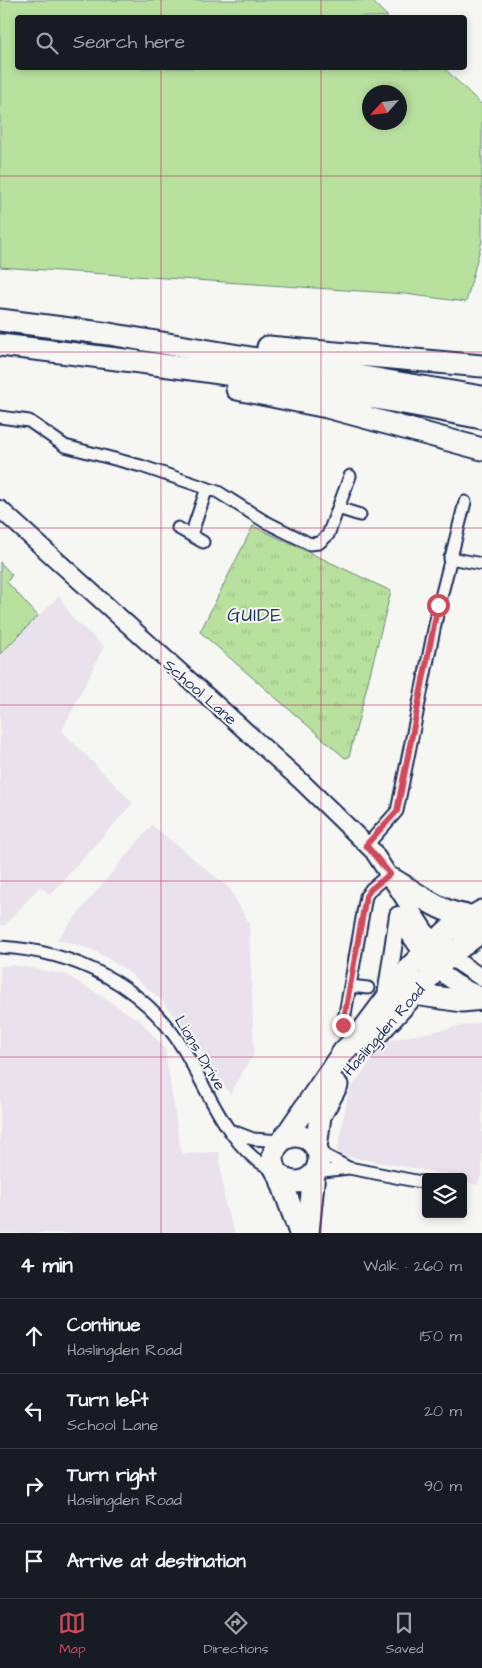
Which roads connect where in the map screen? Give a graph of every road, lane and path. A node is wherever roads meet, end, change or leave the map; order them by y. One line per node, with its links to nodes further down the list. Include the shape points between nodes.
1 (0, 320): 2 (highway)
2 (109, 334): 5 (highway); 6 (highway)
3 (0, 345): 4 (highway)
4 (31, 349): 8 (highway, via 164,364); 9 (highway, via 327,407)
5 (482, 366)
6 (482, 397)
7 (0, 417): 11 (street, via 29,421 71,448)
8 (482, 418)
9 (482, 449)
10 (350, 476): 13 (street)
11 (207, 488): 13 (street, via 310,544 320,543 326,537); 17 (street)
12 (465, 502): 19 (street)
13 (338, 508): 15 (street)
14 (0, 510): 21 (main road, School Lane, via 301,781)
15 (360, 515)
16 (178, 528): 17 (street)
17 (191, 535): 18 (street)
18 (203, 542)
19 (450, 558): 20 (street); 21 (street, via 397,811)
20 (482, 564)
21 (366, 845): 22 (main road, School Lane)
22 (392, 877): 23 (main road); 24 (highway, via 445,911); 26 (main road, School Lane, via 425,931); 28 (street, via 371,889 366,896)
23 (398, 915): 26 (main road, via 415,946); 29 (main road)
24 (478, 919): 26 (highway, Haslingden Road, via 447,931)
25 (0, 947): 33 (street, Lions Drive, via 57,955 93,968 136,996 169,1029)
26 (436, 956): 27 (main road); 29 (highway, Haslingden Road); 30 (highway, Haslingden Road); 31 (main road, via 460,985)
27 (482, 978)
28 (350, 986): 29 (street); 32 (street)
29 (377, 992): 34 (highway, Haslingden Road, via 358,1036)
30 (414, 994): 31 (highway, via 462,1002); 35 (highway, Haslingden Road, via 359,1054 331,1093 320,1116)
31 (482, 998)
32 (343, 1025)
33 (231, 1130): 34 (street, via 253,1139); 38 (street, Lions Drive, via 253,1157)
34 (282, 1140): 35 (highway, via 301,1137 310,1141); 38 (highway, via 274,1150 273,1158)
35 (316, 1150): 36 (street); 37 (highway, via 318,1161)
36 (349, 1168): 37 (street); 39 (street)
37 (314, 1173): 38 (highway, via 306,1180 296,1182); 41 (highway)
38 (280, 1176): 40 (highway)
39 (422, 1181)
40 (300, 1233)
41 (308, 1233)

